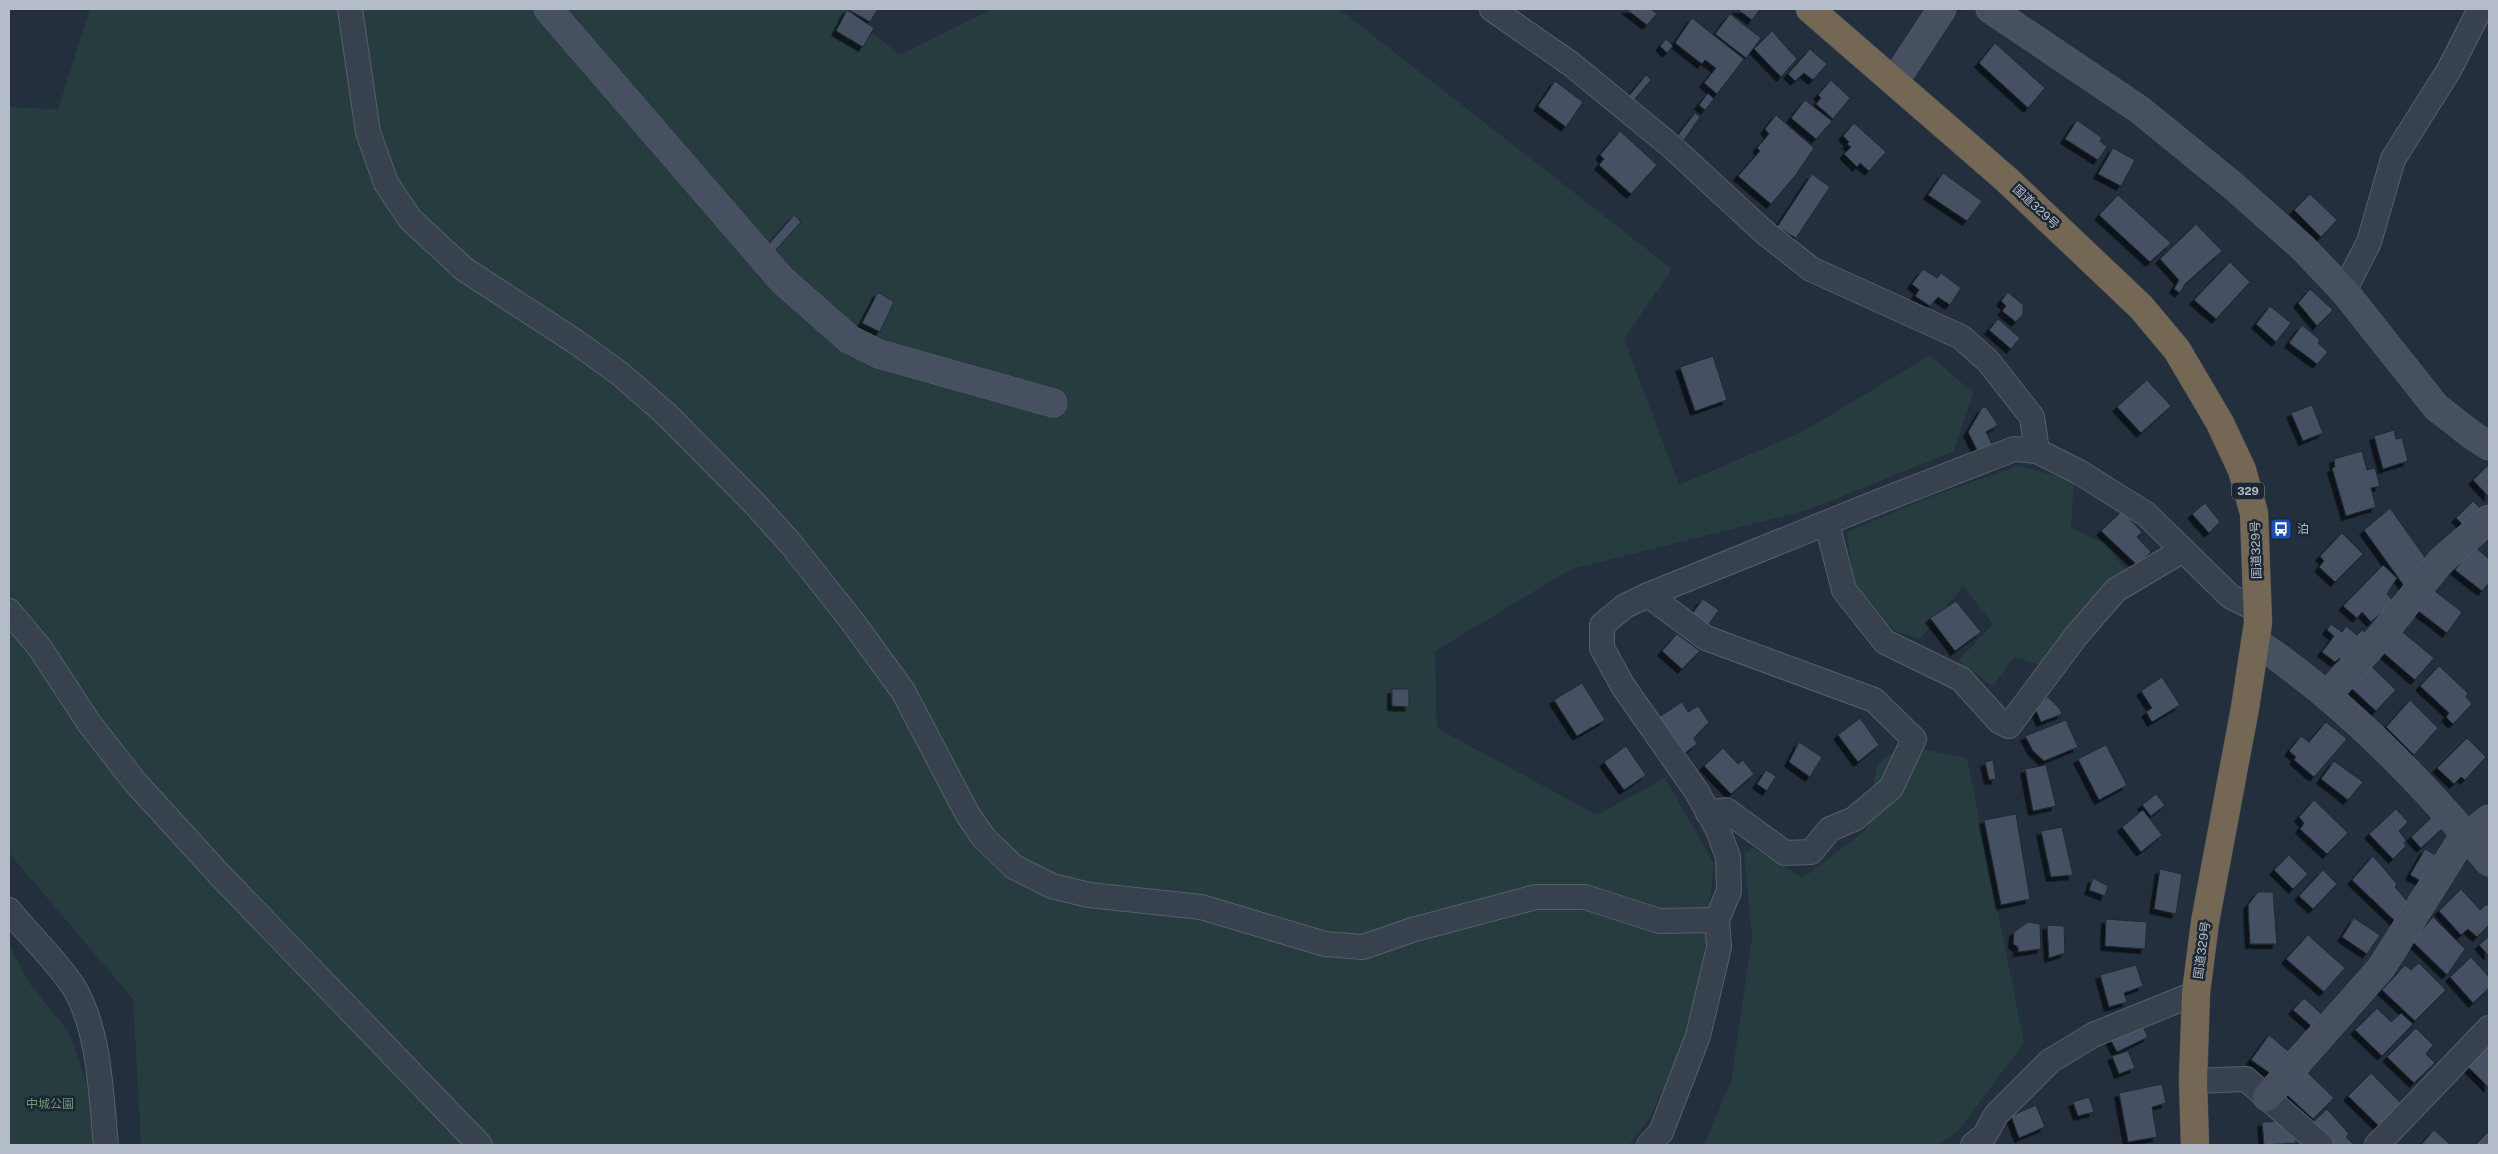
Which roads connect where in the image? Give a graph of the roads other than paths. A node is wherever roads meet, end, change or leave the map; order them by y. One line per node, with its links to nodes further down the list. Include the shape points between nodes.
1 (350, 9): 26 (street, via 368,132 386,183 410,219 464,269 619,373 666,414 756,505 852,621 903,691 968,815 984,838 1014,867 1052,886 1089,895 1200,907 1325,944 1364,947 1412,930 1536,897 1585,897 1659,921)
2 (548, 9): 10 (street, via 782,280 849,340 879,354)
3 (1492, 9): 12 (street, via 1572,64 1811,269 1961,337 1988,361 2032,417)
4 (1810, 9): 8 (highway, 国道329号 / 329)
5 (1942, 9): 8 (street)
6 (1990, 9): 9 (street, via 2140,110 2295,240)
7 (2480, 9): 9 (street, via 2449,70 2393,160 2369,242)
8 (1894, 82): 17 (highway, 国道329号 / 329, via 2080,247 2141,307 2177,350 2220,423 2242,470 2254,513)
9 (2344, 291): 11 (street, via 2436,407)
10 (1053, 403)
11 (2489, 446)
12 (2037, 451): 14 (street, via 2014,449); 15 (street, via 2079,472 2146,514)
13 (2489, 519): 20 (street, via 2440,562 2381,636)
14 (1827, 524): 15 (street, via 1844,590 1885,642 1961,679 1999,721 2009,726 2076,636 2116,590); 16 (street)
15 (2183, 550): 17 (street, via 2232,597)
16 (1648, 595): 21 (street, via 1625,606 1602,625 1602,648 1623,686); 21 (street, via 1706,638 1874,700 1914,739 1891,788 1854,819 1830,829 1811,852 1785,854 1726,810)
17 (2258, 610): 19 (highway, 国道329号 / 329)
18 (9, 611): 32 (street, via 40,648 89,723 135,782 218,873)
19 (2256, 642): 20 (street); 27 (highway, 国道329号 / 329, via 2205,922)
20 (2328, 694): 23 (street, via 2412,775)
21 (1708, 813): 26 (street, via 1728,858 1729,891)
22 (2489, 819): 23 (street)
23 (2468, 837): 24 (street); 30 (street, via 2456,848 2381,968)
24 (2489, 862)
25 (9, 910): 31 (street, via 72,985 84,1008 91,1032)
26 (1717, 920): 33 (street, via 1719,947 1698,1036 1661,1132)
27 (2196, 993): 29 (highway, 国道329号 / 329); 34 (street, via 2093,1035 2050,1061 1996,1115 1985,1136)
28 (2489, 1028): 37 (street)
29 (2193, 1080): 30 (street, via 2246,1079); 35 (highway, 国道329号 / 329)
30 (2267, 1098): 36 (street)
31 (106, 1145)
32 (480, 1145)
33 (1649, 1145)
34 (1973, 1145)
35 (2195, 1145)
36 (2320, 1145)
37 (2377, 1145)

